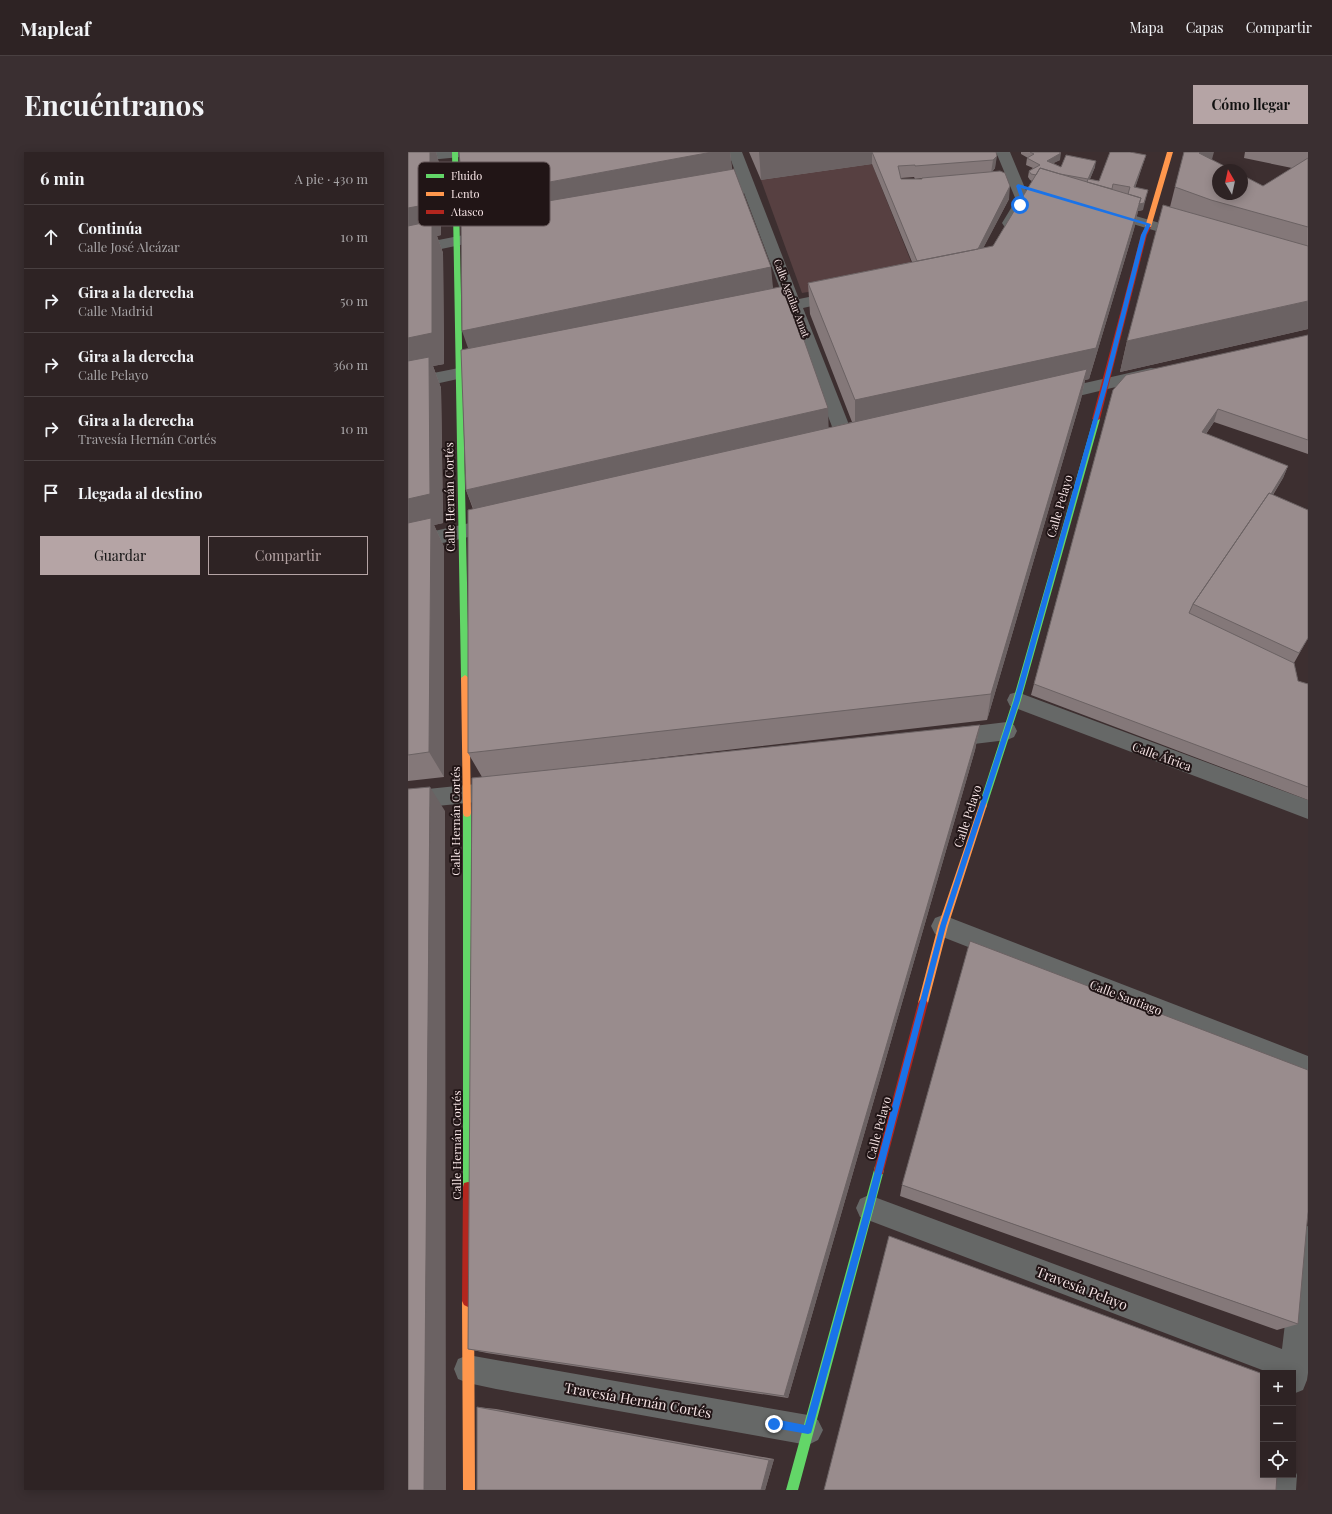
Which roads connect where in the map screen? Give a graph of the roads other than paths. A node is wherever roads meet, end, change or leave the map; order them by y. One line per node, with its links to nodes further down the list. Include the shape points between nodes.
1 (471, 152): 5 (street)
2 (735, 152): 7 (street, Calle Aguilar Amat)
3 (1004, 152): 13 (street, via 1025,187 1023,200)
4 (1170, 152): 10 (street, Calle Pelayo)
5 (455, 153): 6 (street)
6 (408, 158)
7 (748, 188): 8 (street); 18 (street, Calle Aguilar Amat)
8 (697, 197)
9 (1097, 209): 10 (street)
10 (1149, 224): 14 (street); 24 (street, Calle Pelayo)
11 (457, 226): 15 (street, Calle Hernán Cortés)
12 (496, 234): 15 (street)
13 (1000, 237)
14 (1202, 240)
15 (457, 241): 16 (street); 22 (street, Calle Hernán Cortés)
16 (408, 251)
17 (856, 293): 18 (street)
18 (794, 304): 19 (street); 26 (street, Calle Aguilar Amat)
19 (748, 314)
20 (493, 366): 22 (street)
21 (1168, 369): 24 (street)
22 (460, 373): 23 (street); 28 (street, Calle Hernán Cortés)
23 (408, 384)
24 (1106, 384): 25 (street); 30 (street, Calle Pelayo)
25 (1036, 400)
26 (848, 445)
27 (500, 524): 28 (street)
28 (461, 532): 29 (street); 34 (street, Calle Hernán Cortés)
29 (408, 544)
30 (1017, 700): 31 (street, Calle Pelayo); 36 (street, Calle África)
31 (1007, 731): 32 (street); 37 (street, Calle Pelayo)
32 (929, 740)
33 (505, 790): 34 (street)
34 (467, 794): 35 (street); 41 (street, Calle Hernán Cortés)
35 (408, 800)
36 (1308, 810)
37 (943, 926): 38 (street, Calle Santiago); 39 (street, Calle Pelayo)
38 (1308, 1068)
39 (869, 1208): 42 (street, Travesía Pelayo); 44 (street, Calle Pelayo)
40 (1308, 1239): 43 (street)
41 (468, 1369): 44 (street, Travesía Hernán Cortés); 46 (street, Calle Hernán Cortés)
42 (1284, 1370)
43 (1294, 1370)
44 (808, 1430): 47 (street, Calle Pelayo)
45 (1282, 1478): 48 (street)
46 (469, 1490)
47 (792, 1490)
48 (1281, 1490)

